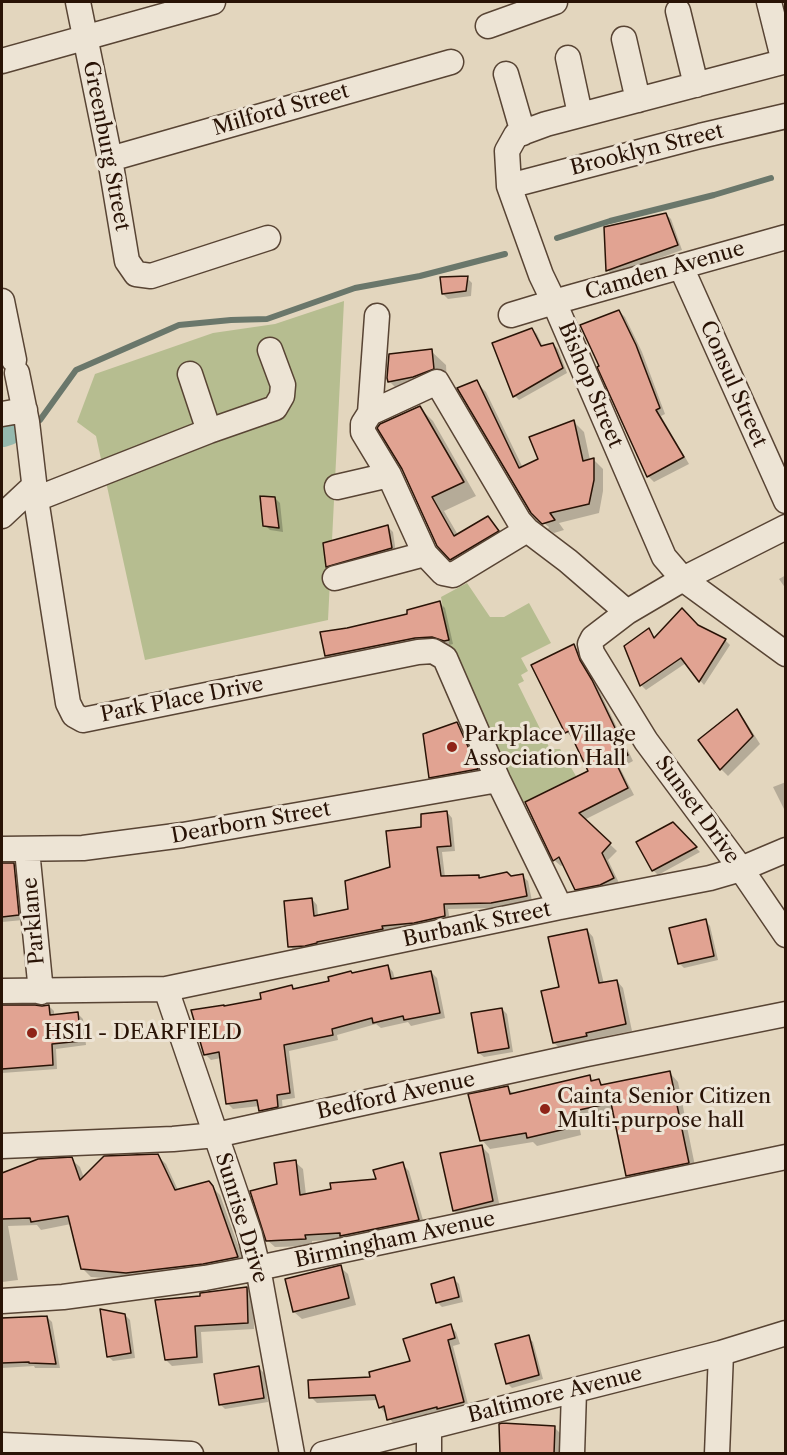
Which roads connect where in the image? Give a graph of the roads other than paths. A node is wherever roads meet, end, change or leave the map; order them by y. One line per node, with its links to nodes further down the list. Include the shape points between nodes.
1 (78, 2): 7 (street, Greenburg Street)
2 (213, 2): 7 (street)
3 (555, 2): 6 (street)
4 (769, 2): 12 (street)
5 (678, 11): 14 (street)
6 (488, 26)
7 (86, 38): 10 (street); 19 (street, Greenburg Street)
8 (624, 39): 15 (street)
9 (568, 58): 16 (street)
10 (2, 62)
11 (451, 62): 19 (street, Milford Street)
12 (785, 62): 14 (street)
13 (506, 75): 18 (street)
14 (696, 85): 15 (street)
15 (638, 100): 16 (street)
16 (580, 114): 18 (street)
17 (786, 116): 20 (street, Brooklyn Street)
18 (523, 133): 20 (street, Bishop Street, via 516,135 507,151)
19 (110, 159): 22 (street, Greenburg Street, via 127,261 136,274 151,276)
20 (509, 186): 25 (street, Bishop Street)
21 (786, 237): 23 (street, Camden Avenue)
22 (268, 238)
23 (681, 267): 25 (street, Camden Avenue); 36 (street, Consul Street)
24 (2, 300): 30 (street, Park Place Drive, via 15,367)
25 (554, 302): 26 (street, Camden Avenue); 42 (street, Bishop Street, via 664,557)
26 (511, 315)
27 (377, 316): 31 (street)
28 (270, 350): 32 (street, via 283,384 275,408)
29 (190, 374): 32 (street)
30 (13, 412): 35 (street, Park Place Drive)
31 (369, 414): 33 (street, via 363,432); 39 (street, via 437,382)
32 (209, 431): 35 (street)
33 (389, 475): 34 (street); 40 (street)
34 (337, 487)
35 (35, 493): 37 (street); 45 (street, Park Place Drive, via 68,704 74,715 83,720 433,651 446,658)
36 (786, 501)
37 (2, 516)
38 (786, 527): 42 (street)
39 (527, 530): 40 (street, via 453,576 443,573); 43 (street)
40 (425, 554): 41 (street)
41 (335, 578)
42 (683, 579): 43 (street); 44 (street, Bishop Street)
43 (627, 612): 49 (street, Sunset Drive, via 593,638 592,653 646,741)
44 (786, 654)
45 (498, 780): 47 (street, Dearborn Street, via 183,835 83,848); 50 (street)
46 (2, 849): 47 (street, Dearborn Street)
47 (27, 850): 54 (street, Parklane)
48 (786, 850): 49 (street, Burbank Street)
49 (741, 869): 50 (street, Burbank Street); 51 (street, Sunset Drive)
50 (560, 907): 52 (street, Burbank Street)
51 (786, 935)
52 (166, 989): 54 (street, Burbank Street); 56 (street, Sunrise Drive)
53 (2, 991): 54 (street, Burbank Street)
54 (41, 992)
55 (786, 1014): 56 (street, Bedford Avenue)
56 (216, 1135): 57 (street, Bedford Avenue); 59 (street, Sunrise Drive)
57 (2, 1146)
58 (786, 1157): 59 (street, Birmingham Avenue)
59 (258, 1268): 60 (street, Birmingham Avenue, via 63,1297); 67 (street, Sunrise Drive)
60 (2, 1301)
61 (786, 1333): 62 (street, Baltimore Avenue)
62 (720, 1353): 63 (street, Baltimore Avenue); 71 (street)
63 (574, 1391): 64 (street, Baltimore Avenue); 70 (street)
64 (429, 1427): 68 (street, Baltimore Avenue); 69 (street)
65 (2, 1445): 66 (street)
66 (191, 1454)
67 (292, 1454)
68 (323, 1454)
69 (429, 1454)
70 (572, 1454)
71 (717, 1454)

